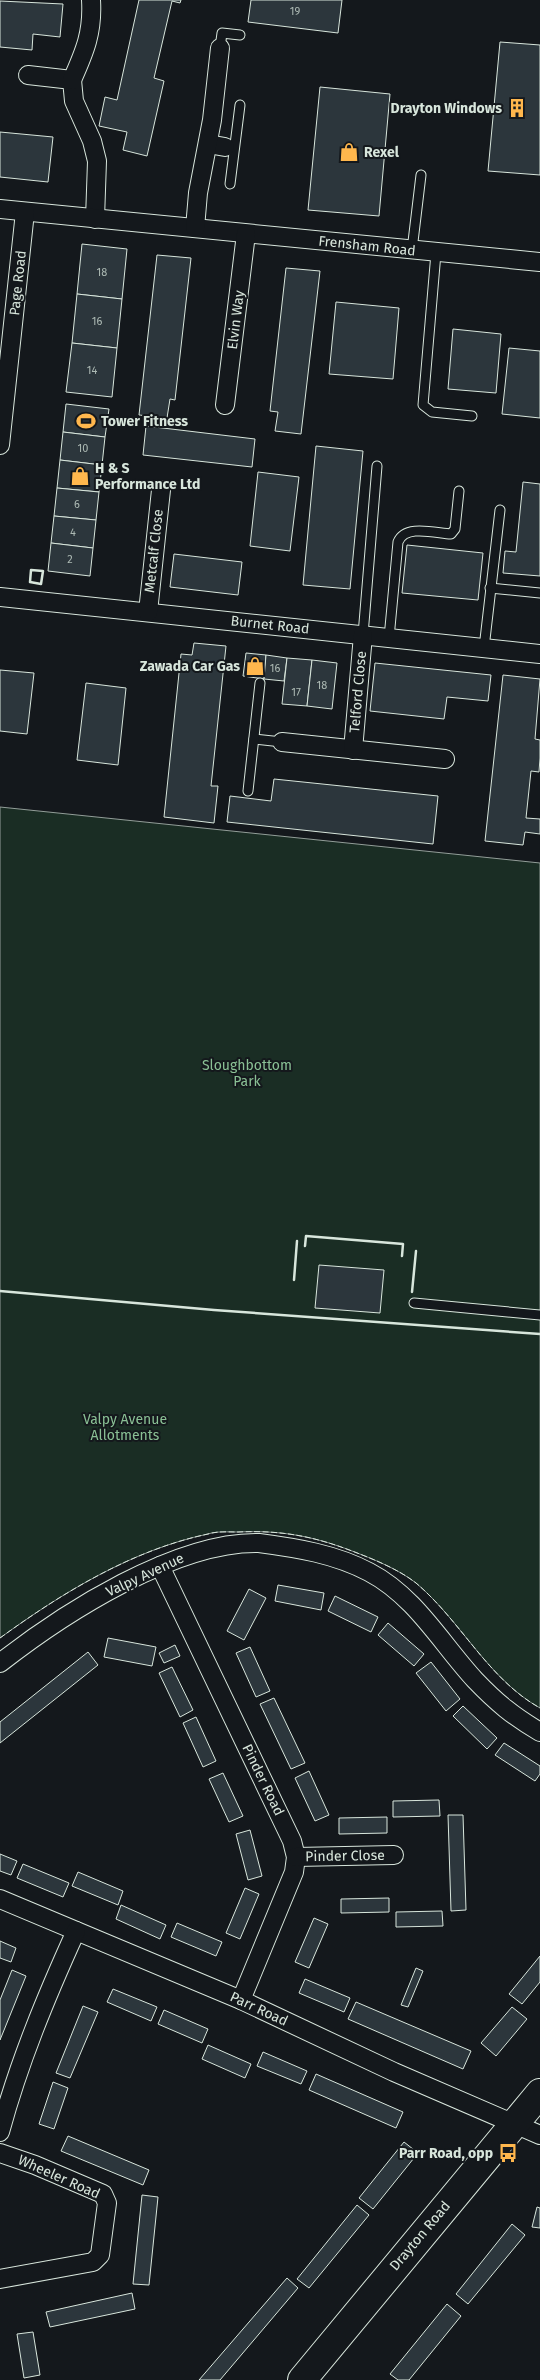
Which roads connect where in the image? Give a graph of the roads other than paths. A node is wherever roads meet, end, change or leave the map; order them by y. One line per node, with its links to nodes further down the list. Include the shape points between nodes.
1 (91, 0): 5 (street, via 93,22)
2 (240, 35): 3 (lane, via 222,34)
3 (220, 48): 7 (street)
4 (28, 75): 5 (street)
5 (72, 80): 12 (street, via 74,101 97,161)
6 (240, 104): 7 (lane)
7 (222, 146): 9 (lane); 13 (street, via 198,193)
8 (421, 175): 15 (lane)
9 (230, 184)
10 (0, 209): 11 (street, Frensham Road)
11 (25, 212): 12 (street, Frensham Road); 20 (street, Page Road)
12 (96, 219): 13 (street, Frensham Road)
13 (195, 228): 14 (street, Frensham Road)
14 (246, 234): 15 (street, Frensham Road); 18 (street, Elvin Way)
15 (412, 250): 16 (street, Frensham Road)
16 (436, 253): 17 (street, Frensham Road); 19 (lane, via 423,406 432,412)
17 (540, 262)
18 (225, 405)
19 (472, 416)
20 (0, 445)
21 (377, 466): 29 (lane)
22 (161, 490): 28 (street, Metcalf Close)
23 (459, 491): 30 (lane, via 455,529 451,534 408,531 401,535)
24 (500, 510): 25 (lane)
25 (490, 588): 26 (lane); 31 (lane)
26 (540, 592)
27 (0, 597): 28 (street, Burnet Road)
28 (148, 612): 29 (street, Burnet Road)
29 (364, 635): 30 (street, Burnet Road); 36 (street, Telford Close)
30 (389, 638): 31 (street, Burnet Road)
31 (484, 648): 32 (street, Burnet Road)
32 (540, 654)
33 (260, 683): 34 (lane)
34 (254, 739): 35 (lane); 38 (lane)
35 (282, 742): 36 (street, Telford Close)
36 (353, 750): 37 (street, Telford Close)
37 (445, 759)
38 (248, 791)
39 (414, 1303): 40 (lane)
40 (540, 1315)
41 (160, 1566): 42 (street, Valpy Avenue, via 104,1594); 43 (street, Valpy Avenue, via 183,1556 246,1543 285,1547 341,1559 371,1573 398,1594 422,1615 474,1678 507,1711); 45 (street, Pinder Road, via 292,1841)
42 (0, 1663)
43 (540, 1732)
44 (394, 1855): 45 (street, Pinder Close)
45 (296, 1857): 48 (street, via 294,1872)
46 (0, 1899): 47 (street, Parr Road)
47 (76, 1931): 48 (street, Parr Road); 51 (street, via 31,2035)
48 (241, 2000): 50 (street, Parr Road, via 394,2072)
49 (540, 2093): 50 (main road, Drayton Road)
50 (528, 2129): 54 (main road, Drayton Road)
51 (0, 2132)
52 (0, 2153): 53 (street, Wheeler Road, via 103,2194 107,2203 100,2255 93,2262)
53 (0, 2279)
54 (302, 2380)

